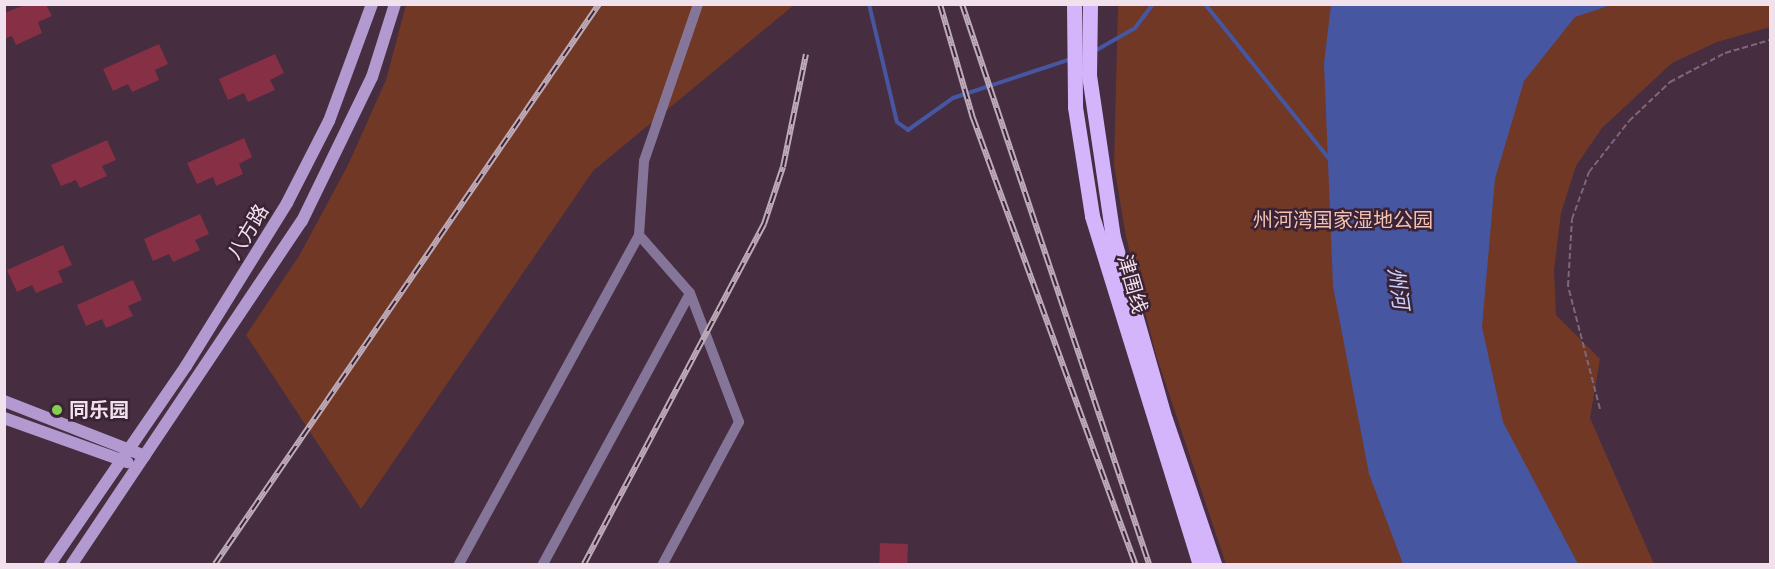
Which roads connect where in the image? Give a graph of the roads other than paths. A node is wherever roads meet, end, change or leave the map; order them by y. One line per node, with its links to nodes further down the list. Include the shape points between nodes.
1 (372, 4): 10 (main road, 八方路, via 328,121 287,203)
2 (395, 4): 11 (main road, 八方路, via 372,77 302,221)
3 (698, 4): 6 (street, via 644,161)
4 (1074, 4): 19 (main road, 津围线, via 1074,80 1083,166 1110,289)
5 (1090, 4): 20 (main road, 津围线, via 1089,75 1113,237 1165,419)
6 (639, 235): 7 (street); 16 (street)
7 (690, 293): 17 (street); 18 (street, via 739,422)
8 (4, 401): 10 (main road)
9 (4, 418): 12 (main road)
10 (130, 447): 11 (main road); 12 (main road, 八方路)
11 (145, 456): 13 (main road, 八方路)
12 (122, 459): 13 (main road); 14 (main road, 八方路)
13 (138, 468): 15 (main road, 八方路)
14 (50, 564)
15 (72, 564)
16 (459, 564)
17 (543, 564)
18 (663, 564)
19 (1200, 564)
20 (1214, 564)

